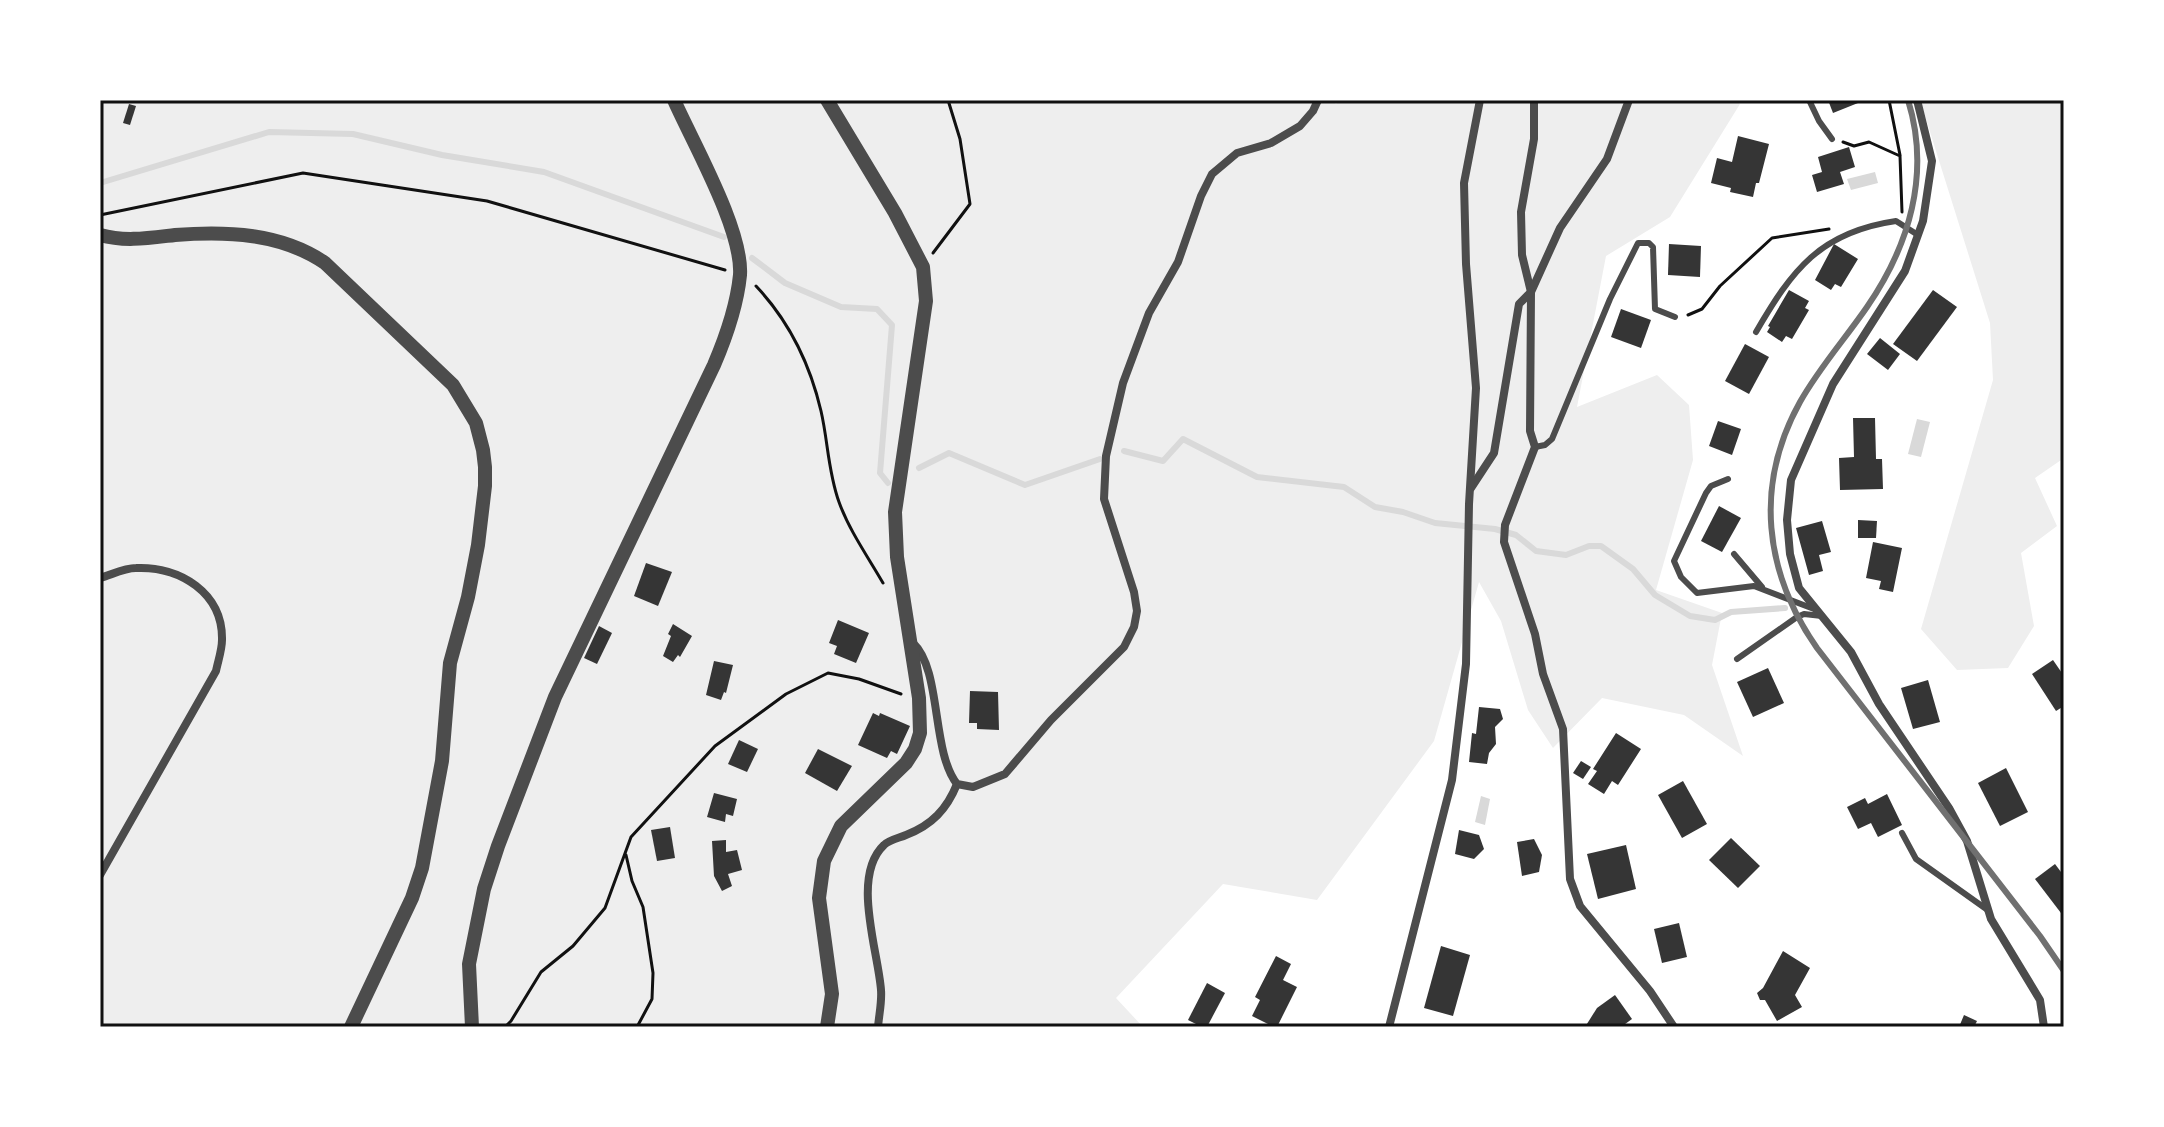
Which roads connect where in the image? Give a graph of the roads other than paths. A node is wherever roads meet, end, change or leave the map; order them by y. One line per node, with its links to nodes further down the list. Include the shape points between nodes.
1 (674, 100): 29 (street, via 727,218 740,274 714,365 555,697 498,846 469,964)
2 (827, 100): 22 (street, via 923,267 924,326 895,512)
3 (1318, 100): 24 (street, via 1300,126 1271,143 1237,153 1212,174 1123,383 1106,456 1104,499 1135,602 1134,627 1124,647 1005,774 973,787)
4 (1480, 100): 17 (street, via 1464,183 1476,388)
5 (1534, 100): 12 (street, via 1534,139 1521,212 1522,255)
6 (1629, 100): 12 (street, via 1607,159 1560,228)
7 (1809, 100): 9 (lane)
8 (1917, 100): 11 (street, via 1932,161)
9 (1832, 139)
10 (100, 235): 28 (street, via 248,236 284,241 312,254 447,379 481,435 485,486 478,545 450,663 442,761 426,853 412,898)
11 (1918, 235): 14 (lane, via 1896,221 1836,238 1800,266); 21 (street, via 1905,271 1833,384 1791,480 1790,554 1799,588)
12 (1531, 292): 15 (street, via 1530,431); 17 (street, via 1519,304 1494,453)
13 (1675, 317): 15 (lane, via 1655,309 1653,247 1638,243 1552,439)
14 (1756, 332)
15 (1535, 447): 33 (street, via 1505,525 1504,542 1563,729 1570,879 1580,906)
16 (1728, 479): 20 (lane, via 1706,493 1674,561 1697,593)
17 (1470, 489): 32 (street, via 1466,664 1452,780)
18 (1734, 554): 20 (lane)
19 (100, 578): 26 (street, via 133,568 165,568 188,579 210,599 222,641 216,671)
20 (1765, 589): 21 (lane)
21 (1820, 613): 23 (lane, via 1797,617); 27 (street, via 1851,652 1949,808 1967,841)
22 (909, 640): 24 (street, via 921,650 947,768); 30 (street, via 919,698 915,749 891,779 853,811 824,861 819,898 832,994)
23 (1737, 659)
24 (957, 784): 31 (street, via 949,804 934,819 885,843 871,863 867,888 881,993)
25 (1902, 833): 27 (lane, via 1916,859)
26 (100, 875)
27 (1989, 911): 34 (street, via 2040,1000)
28 (351, 1027)
29 (472, 1027)
30 (827, 1027)
31 (878, 1027)
32 (1389, 1027)
33 (1674, 1027)
34 (2044, 1027)

